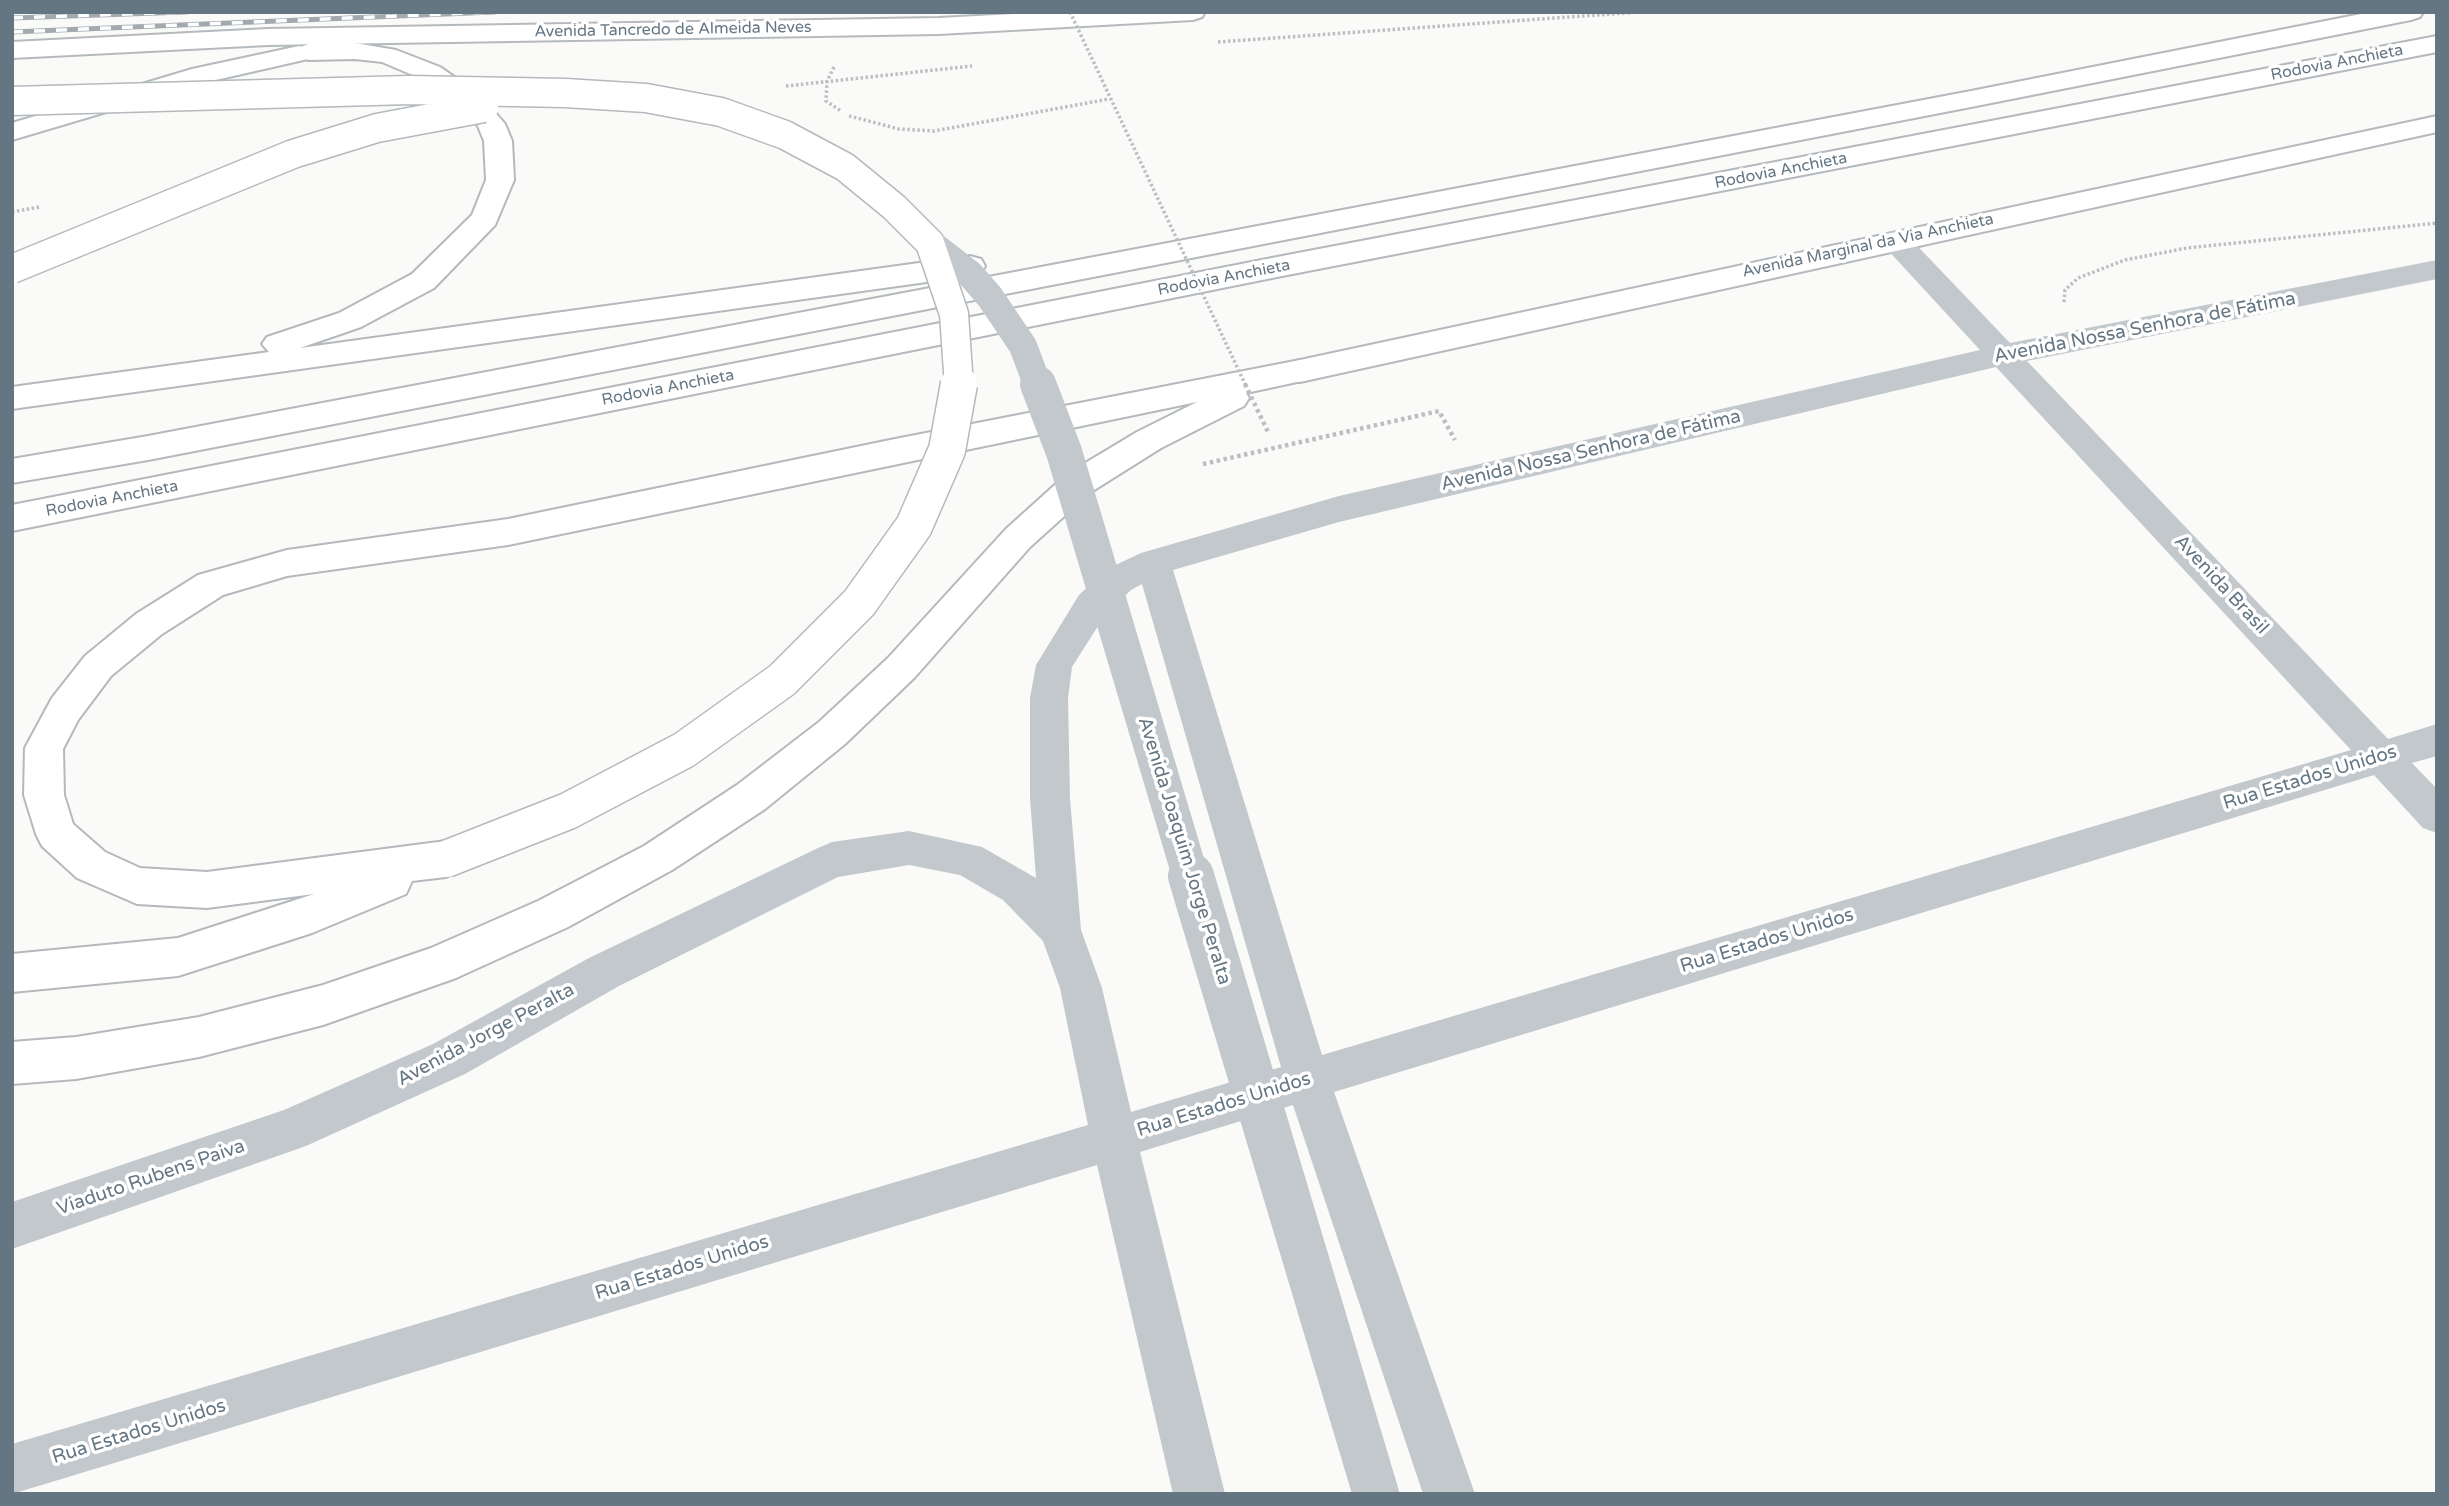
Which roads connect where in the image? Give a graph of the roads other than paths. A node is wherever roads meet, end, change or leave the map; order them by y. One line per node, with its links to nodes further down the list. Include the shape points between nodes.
1 (1193, 12): 4 (main road, Avenida Tancredo de Almeida Neves)
2 (2411, 12): 10 (main road, Rodovia Anchieta)
3 (2437, 44): 20 (main road, Rodovia Anchieta)
4 (396, 45): 5 (main road, Avenida Tancredo de Almeida Neves, via 268,37); 9 (main road, via 309,52 201,75); 17 (main road, via 471,101 491,124 498,141 500,180 485,219 423,281 350,320)
5 (12, 50)
6 (565, 93): 7 (main road, bridge, via 409,90); 12 (main road, bridge, via 646,98 721,112 785,135 845,167); 14 (main road, bridge, via 377,128 293,154)
7 (12, 101)
8 (2437, 124): 11 (main road, Avenida Marginal da Via Anchieta)
9 (12, 132)
10 (1282, 231): 17 (main road, via 1068,253); 19 (main road, Rodovia Anchieta)
11 (1895, 240): 15 (street, Avenida Brasil); 16 (main road, Avenida Marginal da Via Anchieta)
12 (930, 243): 25 (main road, bridge, via 954,314 960,379 947,450 914,526 859,603 782,680 684,750 568,811); 35 (street, Avenida Joaquim Jorge Peralta, bridge, via 970,274 1023,346 1064,452)
13 (2437, 269): 15 (street, Avenida Nossa Senhora de Fátima)
14 (12, 270)
15 (2003, 355): 21 (street, Avenida Nossa Senhora de Fátima, via 1339,509); 23 (street, Avenida Brasil)
16 (1300, 371): 25 (main road, via 508,532 287,563 211,585 149,624 99,666 65,709 44,748 44,795 56,834 91,865 136,886 208,890); 28 (main road, via 1219,404 1079,483 1018,538 901,668 832,733 751,797 658,858 553,914 441,964 323,1005 199,1037 76,1058)
17 (183, 375): 18 (main road)
18 (12, 398)
19 (12, 471)
20 (12, 518)
21 (1153, 562): 26 (street, Avenida Nossa Senhora de Fátima, via 1118,580 1093,605 1054,665 1049,698 1050,798); 29 (street)
22 (2437, 740): 23 (street, Rua Estados Unidos)
23 (2383, 756): 24 (street, Avenida Brasil); 29 (street, Rua Estados Unidos)
24 (2437, 816)
25 (446, 859): 27 (main road, via 297,920 178,957)
26 (1060, 930): 30 (street, Avenida Jorge Peralta, via 1017,887 968,859 909,848 832,860 604,972 449,1059); 31 (street, via 1081,988)
27 (12, 973)
28 (12, 1063)
29 (1307, 1080): 31 (street, Rua Estados Unidos); 36 (street)
30 (290, 1130): 32 (street, Viaduto Rubens Paiva)
31 (1114, 1138): 33 (street, Rua Estados Unidos); 34 (street)
32 (12, 1226)
33 (12, 1470)
34 (1199, 1494)
35 (1376, 1494)
36 (1449, 1494)

